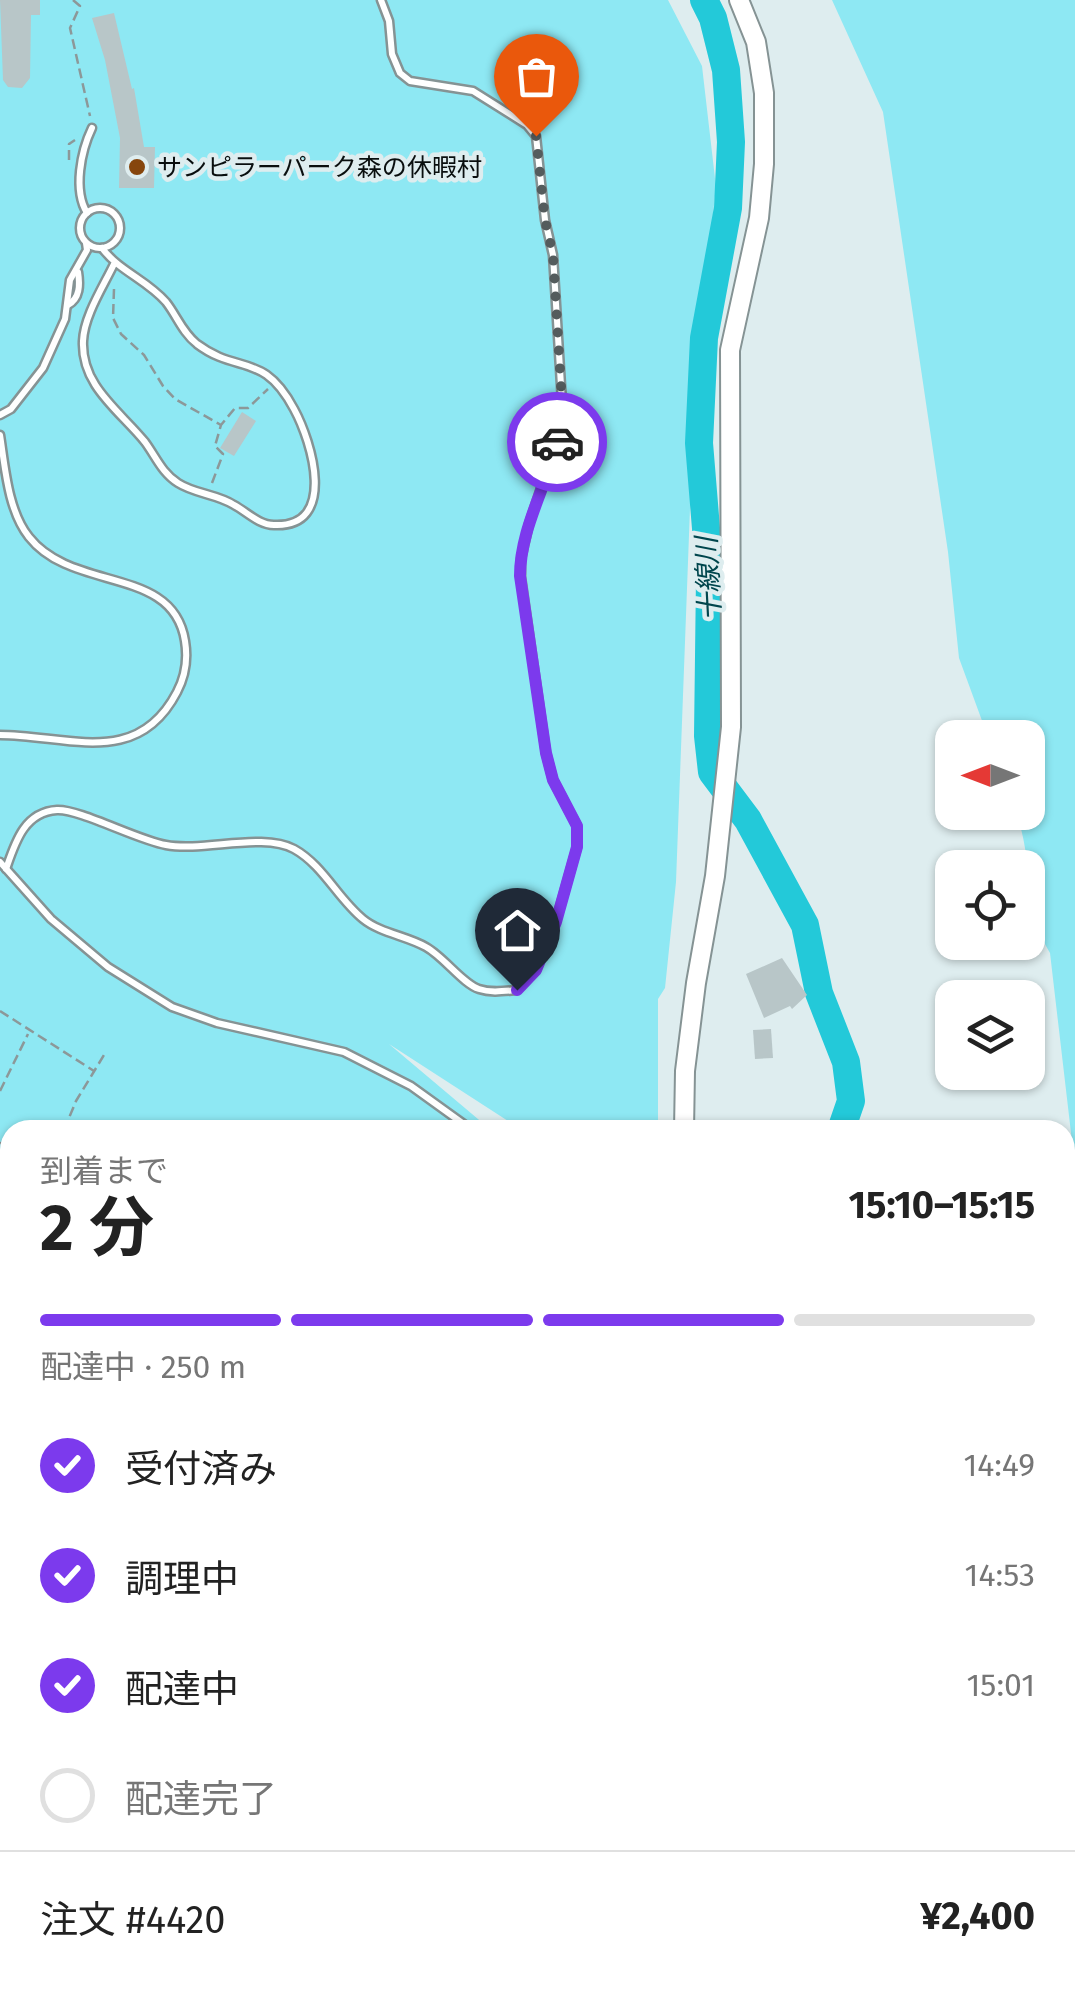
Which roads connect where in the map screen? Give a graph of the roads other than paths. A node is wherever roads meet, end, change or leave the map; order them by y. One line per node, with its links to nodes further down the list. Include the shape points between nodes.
1 (381, 0): 11 (lane, via 392,54 410,82 473,91 536,136 553,255 562,402 561,428 528,524 520,576 546,753 577,837 536,970 517,990 476,988 424,946 365,922 308,858 276,843 167,846 58,810 27,824)
2 (739, 0): 13 (street, via 756,42 764,93 764,164 760,218 730,350 726,782 696,982)
3 (92, 128): 4 (lane, via 82,148)
4 (87, 213): 5 (lane, via 80,225); 6 (lane, via 106,209 120,222 116,241)
5 (86, 243): 6 (lane); 8 (lane, via 66,292 56,344 25,394)
6 (102, 248): 7 (lane)
7 (114, 264): 7 (lane, via 82,338 89,374 107,404 178,484 272,526 293,522 313,504 313,464 295,410 276,381 196,344 166,303)
8 (0, 415)
9 (0, 435): 10 (lane, via 28,536 69,567 166,600 179,617 188,657 172,703 133,736 107,744)
10 (0, 735)
11 (3, 866): 12 (lane, via 51,919 172,1007 344,1052)
12 (458, 1120)
13 (684, 1120)

